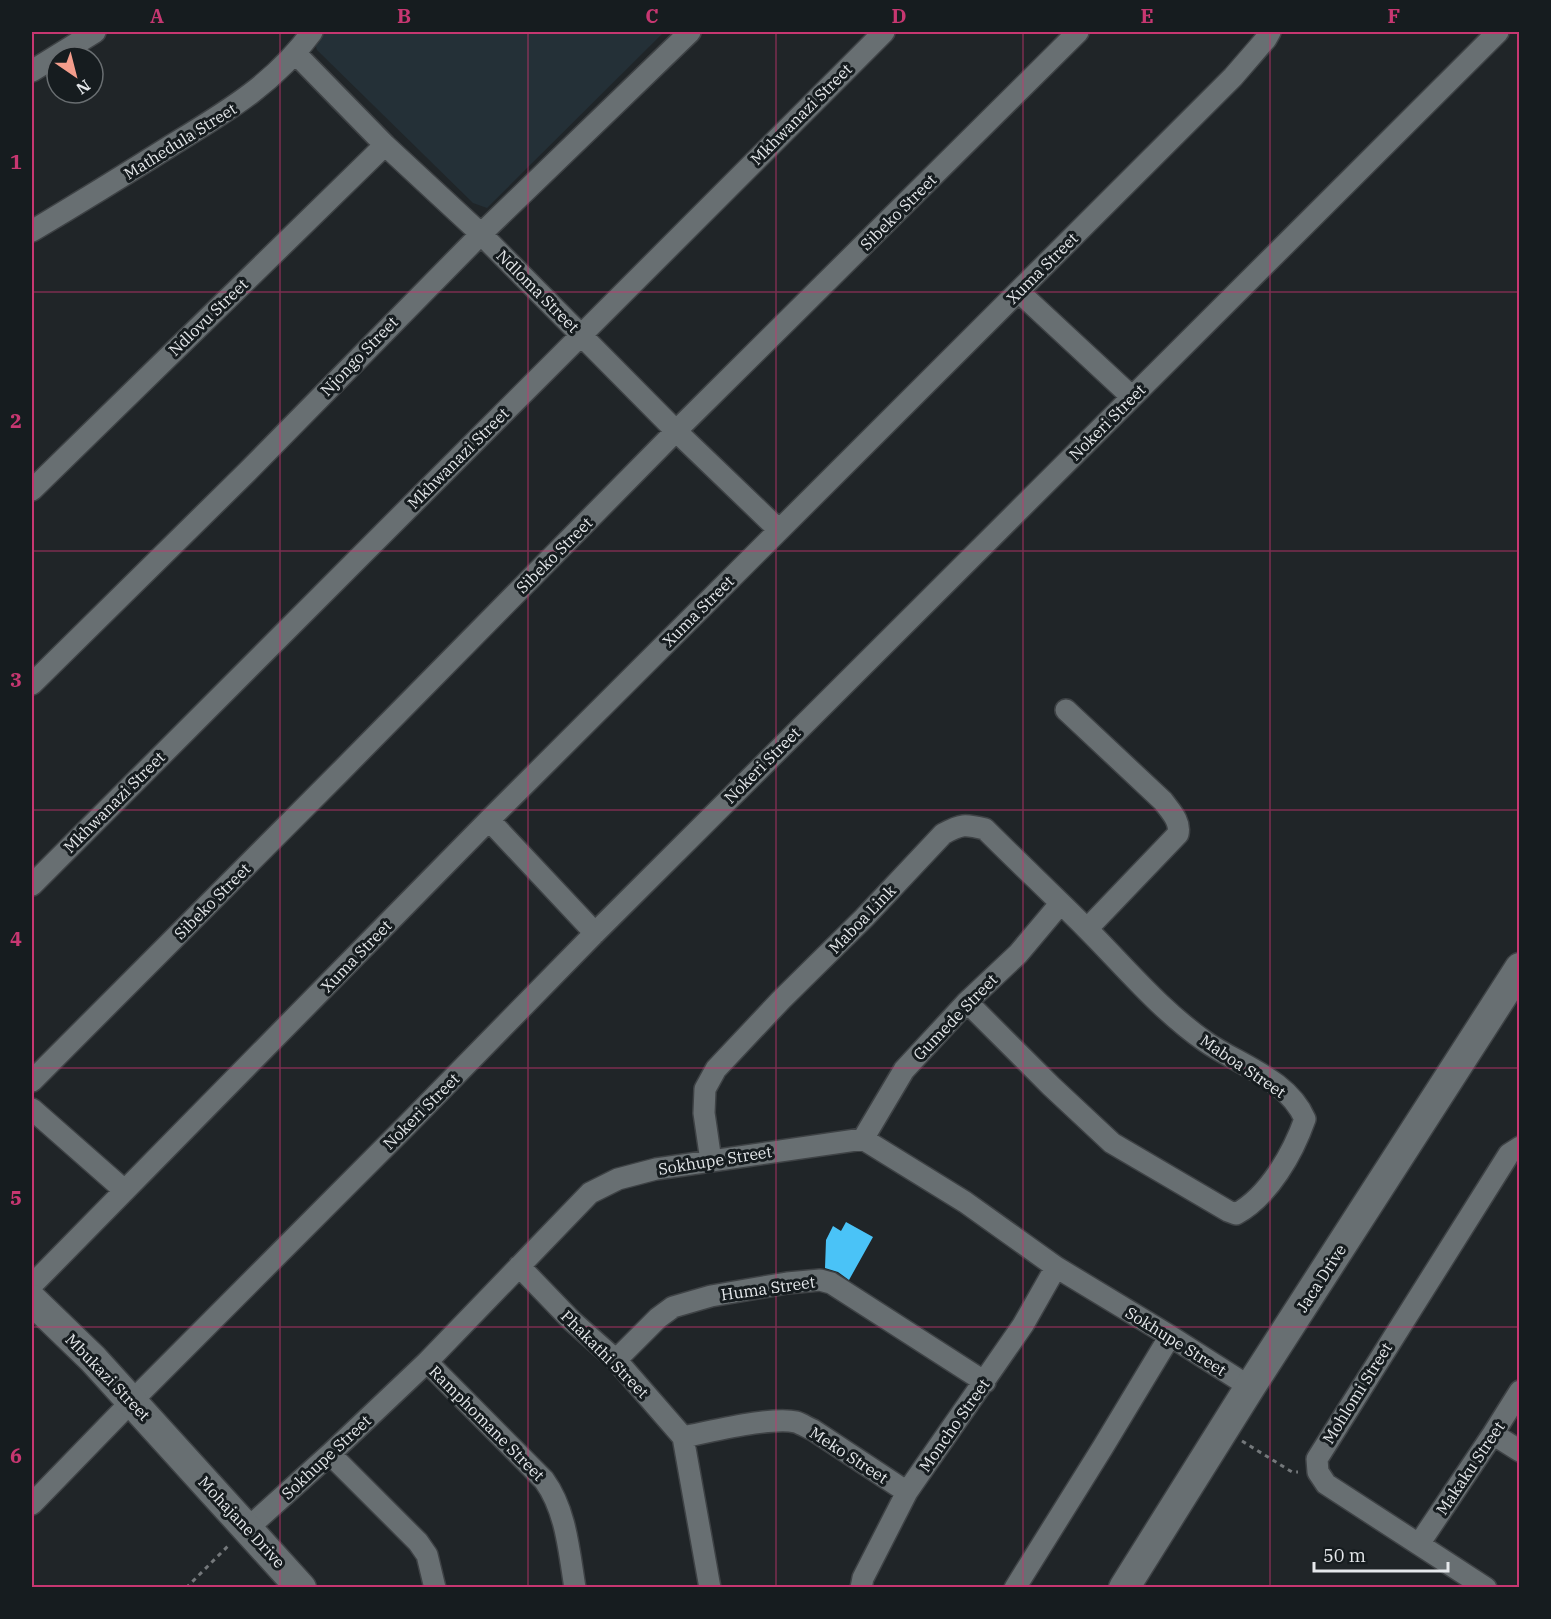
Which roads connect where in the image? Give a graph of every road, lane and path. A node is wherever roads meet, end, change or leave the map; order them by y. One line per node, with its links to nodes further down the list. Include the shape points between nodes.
1 (96, 32): 9 (street)
2 (312, 32): 8 (street, Mathedula Street)
3 (690, 32): 12 (street, Njongo Street)
4 (884, 32): 14 (street, Mkhwanazi Street)
5 (1078, 32): 16 (street, Sibeko Street)
6 (1270, 32): 13 (street, Xuma Street, via 1233,77)
7 (1498, 32): 15 (street, Nokeri Street)
8 (296, 54): 10 (street, Ndloma Street); 11 (street, Mathedula Street, via 238,104)
9 (32, 71)
10 (385, 145): 12 (street, Ndloma Street); 17 (street, Ndlovu Street)
11 (32, 231)
12 (481, 234): 14 (street, Ndloma Street); 19 (street, Njongo Street)
13 (1019, 291): 15 (street); 18 (street, Xuma Street)
14 (582, 335): 16 (street, Ndloma Street); 22 (street, Mkhwanazi Street)
15 (1132, 397): 25 (street, Nokeri Street)
16 (676, 430): 18 (street, Ndloma Street); 28 (street, Sibeko Street)
17 (32, 490)
18 (779, 530): 21 (street, Xuma Street)
19 (32, 684)
20 (1066, 710): 24 (street, via 1162,801 1179,829)
21 (489, 820): 25 (street); 33 (street, Xuma Street)
22 (32, 885)
23 (1060, 904): 24 (street, Maboa Link); 27 (street, Gumede Street, via 1018,954); 32 (street, Maboa Link, via 985,829 958,825 943,834 716,1069 705,1089)
24 (1087, 929): 27 (street, Maboa Street, via 1166,1010 1206,1042 1286,1092 1299,1106 1305,1119 1299,1134 1276,1175 1245,1209 1236,1214 1228,1211 1112,1143)
25 (595, 933): 44 (street, Nokeri Street)
26 (1520, 968): 42 (street, Jaca Drive)
27 (967, 1002): 30 (street, Gumede Street, via 904,1070)
28 (32, 1081)
29 (32, 1109): 33 (street)
30 (863, 1138): 32 (street, Sokhupe Street); 35 (street, Sokhupe Street, via 966,1202)
31 (1520, 1147): 51 (street, Mohlomi Street, via 1509,1154 1338,1422 1317,1459)
32 (711, 1161): 34 (street, Sokhupe Street, via 618,1179 590,1193)
33 (124, 1190): 36 (street, Xuma Street)
34 (519, 1266): 39 (street, Phakathi Street); 40 (street, Sokhupe Street)
35 (1056, 1267): 38 (street, Sokhupe Street); 41 (street, Moncho Street)
36 (32, 1285)
37 (32, 1300): 44 (street, Mbukazi Street)
38 (1170, 1336): 42 (street, Sokhupe Street); 62 (street)
39 (616, 1360): 41 (street, Huma Street, via 673,1307 787,1282 820,1280 831,1282); 47 (street, Phakathi Street)
40 (427, 1362): 49 (street, Sokhupe Street); 59 (street, Ramphomane Street, via 552,1491 563,1522)
41 (985, 1382): 52 (street, Moncho Street)
42 (1250, 1387): 45 (street, Jaca Drive)
43 (1520, 1391): 46 (street, Makaku Street)
44 (132, 1401): 50 (street, Mbukazi Street); 53 (street, Nokeri Street)
45 (1223, 1430): 51 (path, via 1292,1472); 63 (street, Jaca Drive)
46 (1493, 1434): 48 (street); 55 (street, Makaku Street)
47 (683, 1437): 52 (street, Meko Street, via 766,1422 796,1422); 60 (street)
48 (1520, 1451)
49 (330, 1454): 54 (street, Sokhupe Street); 58 (street, via 418,1542 427,1555)
50 (181, 1457): 54 (street, Mohajane Drive)
51 (1318, 1472): 55 (street, via 1326,1484)
52 (907, 1492): 61 (street, Moncho Street)
53 (32, 1504)
54 (248, 1528): 56 (path); 57 (street, Mohajane Drive)
55 (1419, 1544): 64 (street)
56 (186, 1587)
57 (302, 1587)
58 (435, 1587)
59 (575, 1587)
60 (710, 1587)
61 (861, 1587)
62 (1015, 1587)
63 (1124, 1587)
64 (1486, 1587)

